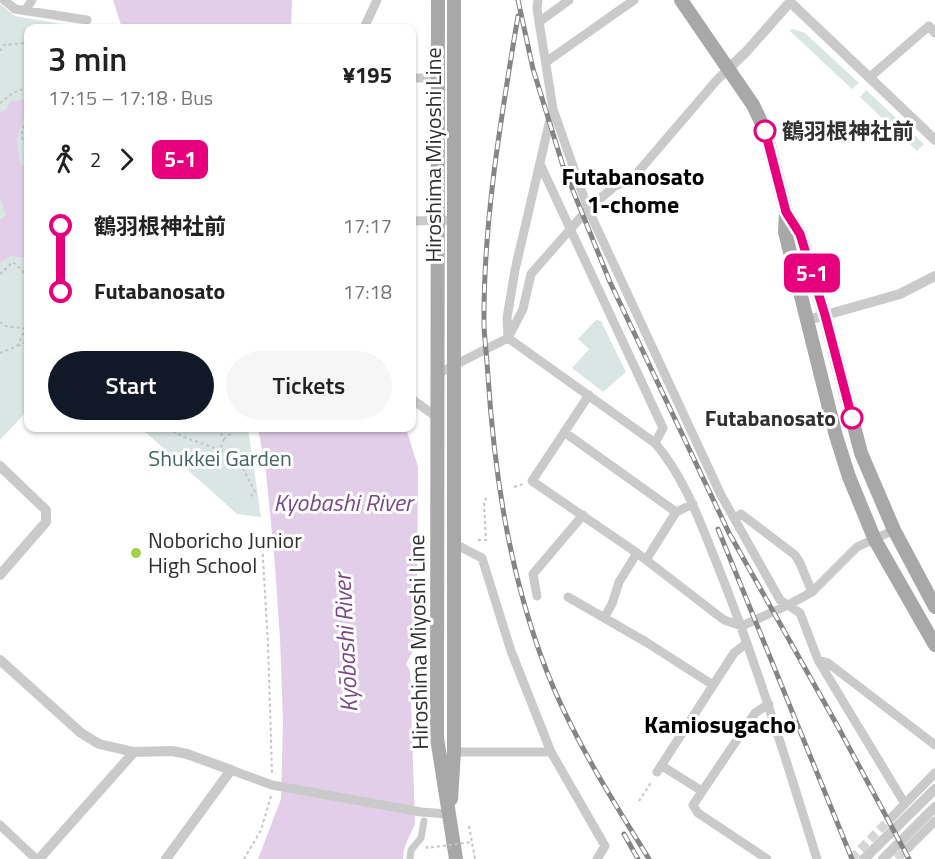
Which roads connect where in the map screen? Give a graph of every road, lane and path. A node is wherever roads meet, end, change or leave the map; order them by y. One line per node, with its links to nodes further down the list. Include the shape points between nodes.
1 (4, 0): 11 (street)
2 (32, 0): 11 (street)
3 (377, 0): 14 (street)
4 (438, 0): 22 (main road, Hiroshima Miyoshi Line)
5 (454, 0): 33 (main road, Hiroshima Miyoshi Line)
6 (538, 0): 13 (street)
7 (569, 0): 13 (street)
8 (634, 0): 18 (street)
9 (681, 0): 19 (main road)
10 (790, 1): 19 (street); 20 (street)
11 (25, 11): 12 (street)
12 (87, 20)
13 (539, 22): 18 (street)
14 (366, 24)
15 (935, 33): 20 (street, via 929,26)
16 (24, 43): 17 (path, via 4,45)
17 (0, 51)
18 (546, 62): 25 (street)
19 (729, 68): 30 (street, via 632,179 615,186); 31 (main road, via 765,130)
20 (870, 77): 27 (street)
21 (416, 78): 22 (street)
22 (439, 78): 34 (main road, Hiroshima Miyoshi Line)
23 (24, 89): 24 (path)
24 (0, 103)
25 (553, 109): 29 (street); 30 (street)
26 (24, 125): 28 (path)
27 (935, 140)
28 (24, 143)
29 (540, 164): 35 (street); 44 (street, via 515,270 507,318)
30 (588, 209): 35 (street); 66 (street)
31 (786, 212): 39 (main road, via 800,234); 40 (main road, via 785,232)
32 (416, 220): 34 (street)
33 (455, 220): 34 (street); 48 (main road, Hiroshima Miyoshi Line)
34 (438, 221): 49 (main road, Hiroshima Miyoshi Line)
35 (569, 231): 44 (street, via 531,274 523,309); 58 (street, via 663,428)
36 (24, 272): 37 (path, via 13,262)
37 (0, 274)
38 (935, 276): 39 (street, via 900,294)
39 (825, 315): 40 (street); 67 (main road, via 861,453)
40 (808, 320): 69 (main road, via 836,436)
41 (0, 322): 42 (path)
42 (24, 329)
43 (24, 334): 46 (path)
44 (508, 338): 48 (street); 50 (street)
45 (24, 342): 46 (path)
46 (17, 346): 47 (path)
47 (0, 353)
48 (453, 366): 49 (street); 71 (main road, Hiroshima Miyoshi Line)
49 (437, 374): 52 (main road, Hiroshima Miyoshi Line)
50 (589, 395): 56 (street); 58 (street)
51 (416, 402): 52 (street)
52 (438, 418): 102 (main road, Hiroshima Miyoshi Line, via 437,738)
53 (175, 432): 59 (path)
54 (218, 432): 57 (path)
55 (231, 432): 57 (path)
56 (564, 432): 64 (street); 65 (street, via 532,481)
57 (224, 439): 59 (path)
58 (655, 443): 63 (street)
59 (219, 450): 62 (path, via 238,459 255,492)
60 (0, 466): 74 (street, via 46,510 46,522)
61 (487, 496): 68 (path, via 486,540)
62 (249, 498)
63 (693, 504): 64 (street); 81 (street)
64 (676, 512): 73 (street)
65 (583, 515): 72 (street); 76 (street, via 533,574)
66 (735, 518): 75 (street, via 741,514 795,555); 78 (street, via 780,600)
67 (894, 530): 69 (street); 79 (main road)
68 (478, 540)
69 (875, 540): 75 (street, via 857,547); 83 (main road)
70 (262, 542): 95 (path)
71 (455, 544): 90 (main road, Hiroshima Miyoshi Line); 91 (street, via 482,558 511,651)
72 (637, 553): 73 (street); 80 (street)
73 (646, 560): 81 (street, via 724,620)
74 (0, 575)
75 (812, 592): 78 (street)
76 (537, 596)
77 (568, 597): 80 (street)
78 (788, 605): 81 (street); 85 (street, via 800,613)
79 (935, 608)
80 (604, 618): 86 (street)
81 (742, 626): 82 (street)
82 (747, 643): 86 (street, via 734,653); 87 (street)
83 (935, 645)
84 (0, 660): 89 (street, via 81,733 99,744)
85 (818, 660): 88 (street, via 828,663); 100 (street)
86 (713, 685): 92 (street)
87 (769, 704): 98 (street, via 755,713); 119 (street)
88 (935, 745)
89 (134, 752): 93 (street, via 172,751); 111 (street)
90 (454, 752): 91 (street); 102 (main road, Hiroshima Miyoshi Line)
91 (551, 752): 117 (street, via 605,846)
92 (659, 769): 98 (street); 99 (path)
93 (231, 770): 97 (street); 112 (street)
94 (935, 773): 100 (street)
95 (272, 778)
96 (935, 789): 120 (street)
97 (275, 790): 104 (street); 113 (path, via 261,830)
98 (702, 791): 118 (street, via 693,806 698,813)
99 (639, 801)
100 (905, 804): 103 (street)
101 (935, 807): 121 (street)
102 (448, 814): 104 (street); 115 (main road, Hiroshima Miyoshi Line)
103 (892, 816)
104 (422, 817): 114 (street, via 421,838 411,850)
105 (935, 821): 110 (street)
106 (0, 825): 111 (street)
107 (469, 826): 108 (path)
108 (472, 842): 109 (path, bridge); 116 (path)
109 (427, 846)
110 (909, 847)
111 (37, 859)
112 (166, 859)
113 (244, 859)
114 (410, 859)
115 (456, 859)
116 (475, 859)
117 (597, 859)
118 (767, 859)
119 (817, 859)
120 (864, 859)
121 (883, 859)

